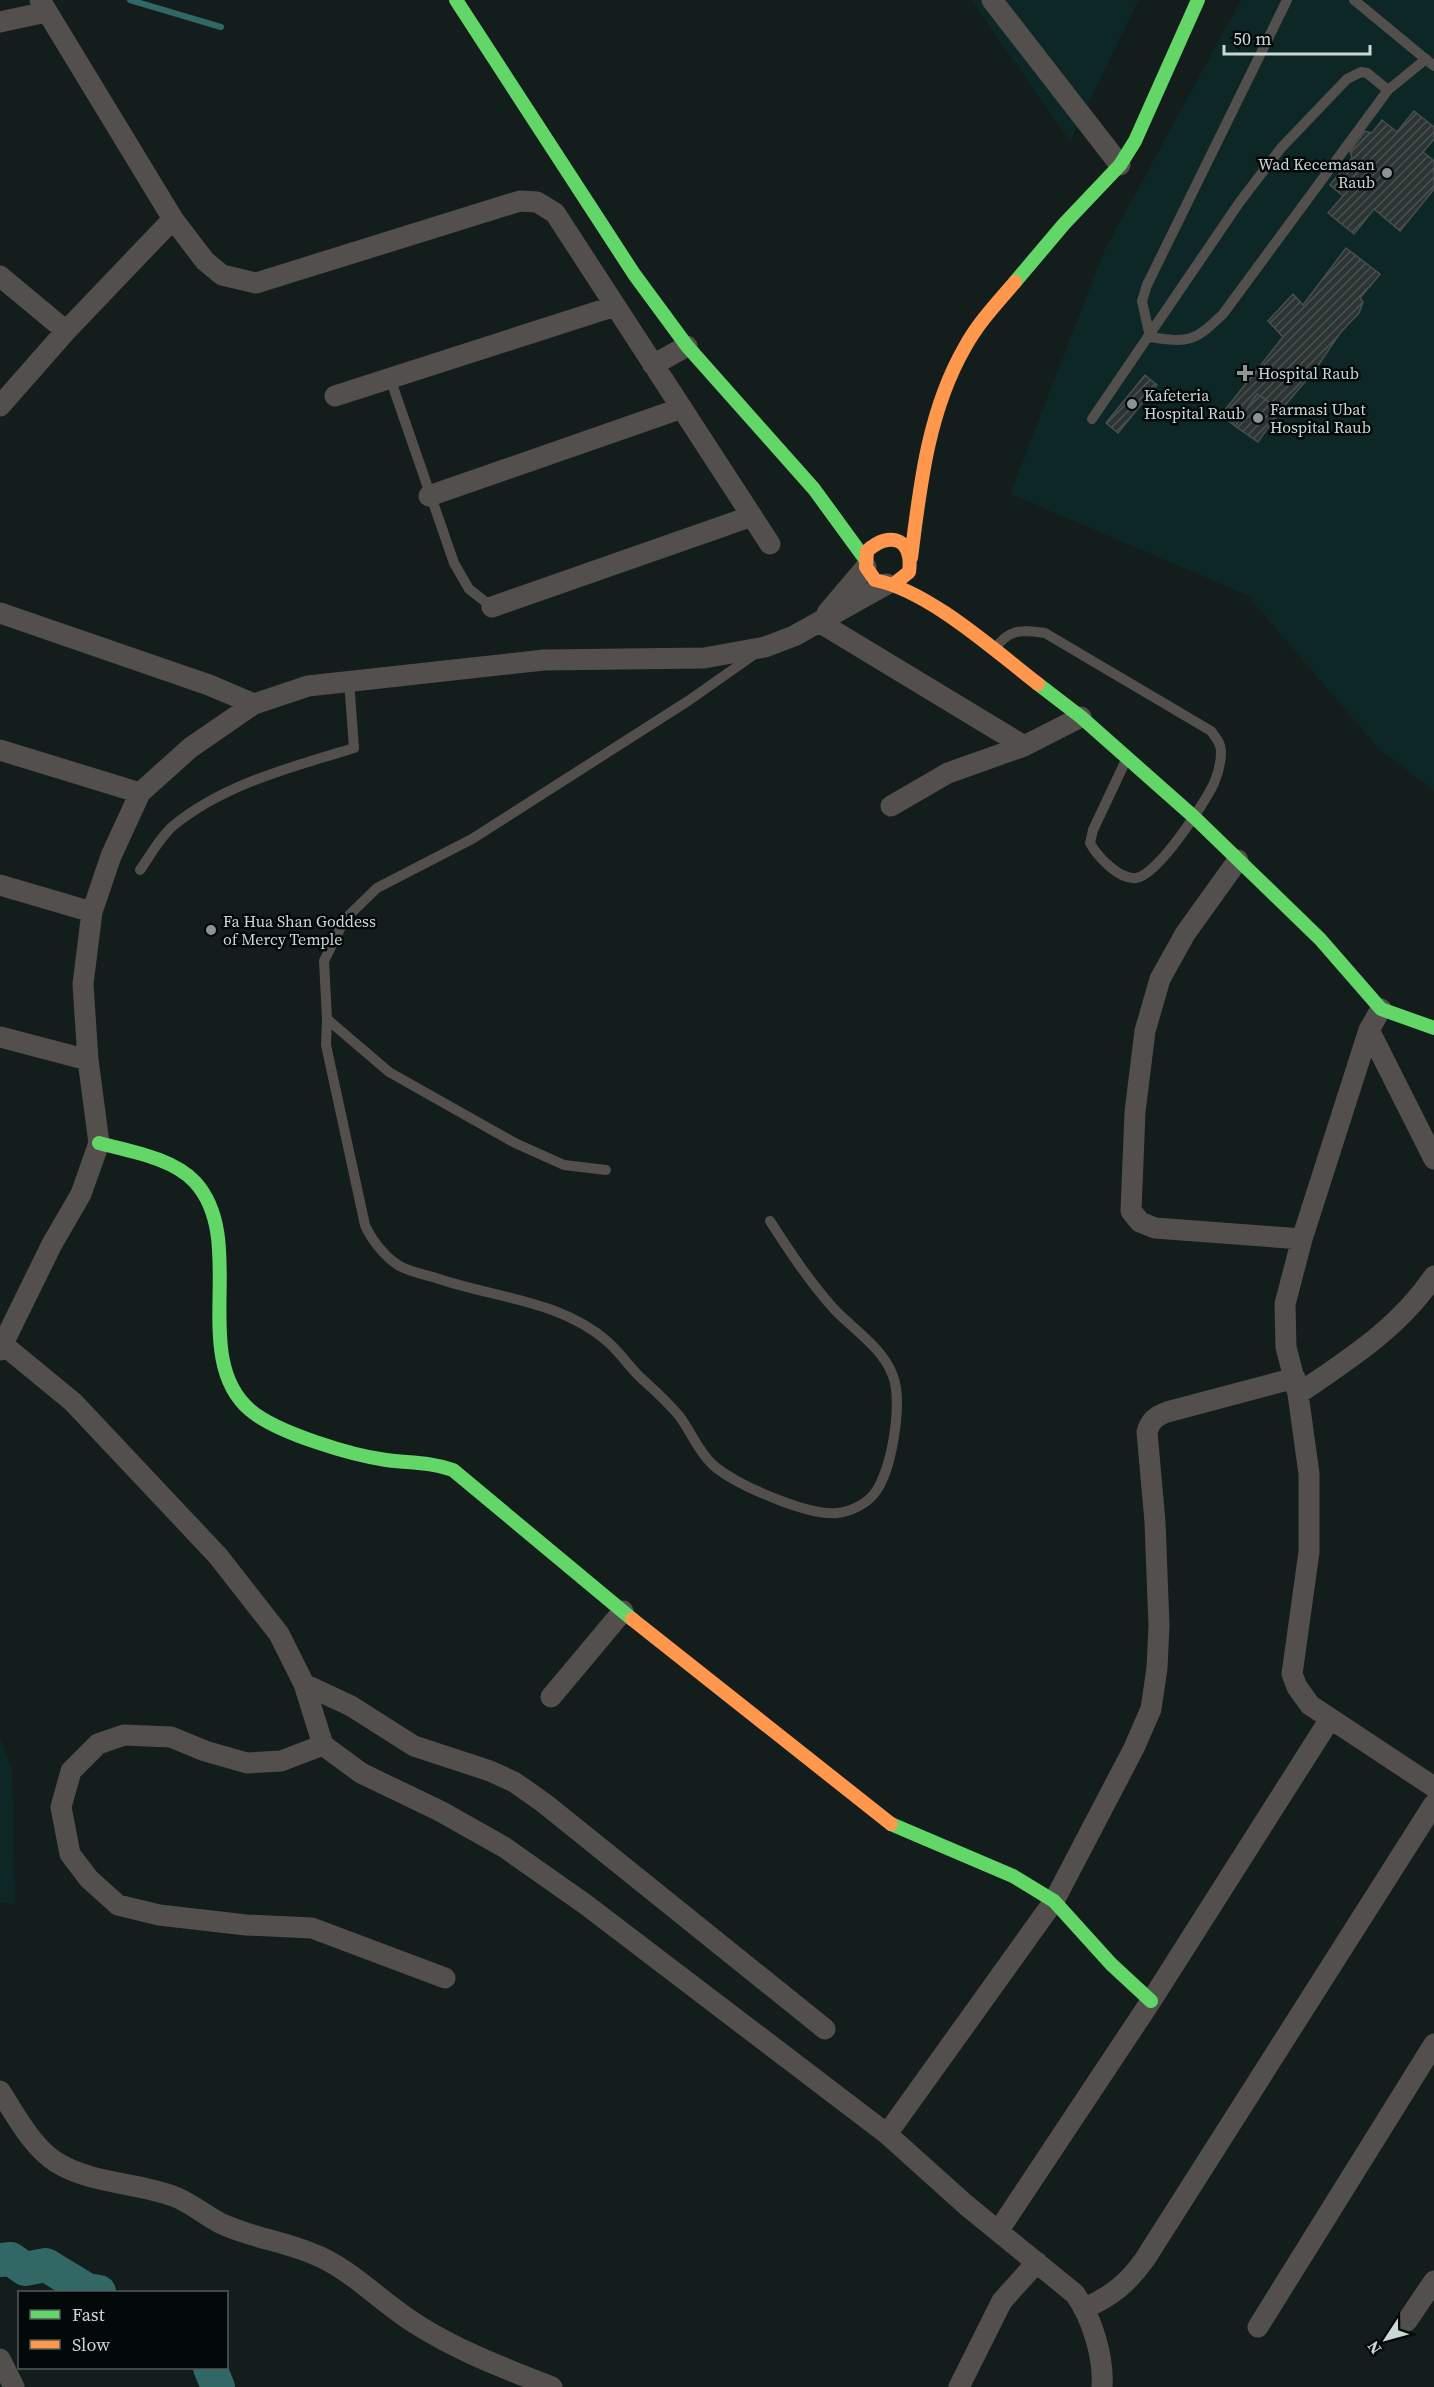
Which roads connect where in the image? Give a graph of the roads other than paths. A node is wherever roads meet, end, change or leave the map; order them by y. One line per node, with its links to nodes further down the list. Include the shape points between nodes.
1 (456, 0): 16 (street, via 634,274)
2 (992, 0): 10 (street)
3 (1198, 0): 10 (street)
4 (1287, 0): 15 (lane, via 1147,285 1142,301)
5 (1354, 0): 8 (lane)
6 (42, 5): 7 (street); 11 (street)
7 (0, 22)
8 (1430, 62): 9 (lane)
9 (1388, 90): 15 (lane, via 1223,314 1194,338 1182,342); 15 (lane, via 1367,73 1347,79 1281,148 1239,203)
10 (1120, 165): 23 (street, via 1064,224 975,330 937,411)
11 (173, 219): 13 (street, via 205,261 222,276 256,283 520,201 537,201 555,213); 14 (street)
12 (0, 276): 14 (street)
13 (615, 306): 17 (street); 18 (street)
14 (66, 331): 20 (street)
15 (1150, 337): 22 (lane)
16 (687, 346): 17 (street); 24 (street)
17 (653, 365): 21 (street)
18 (390, 378): 19 (street); 25 (lane)
19 (335, 396)
20 (1, 404)
21 (682, 408): 25 (street); 27 (street)
22 (1092, 419)
23 (921, 474): 26 (street); 30 (street)
24 (814, 489): 28 (street); 31 (street)
25 (429, 496): 33 (lane, via 454,563 469,589)
26 (905, 502)
27 (752, 516): 29 (street); 33 (street)
28 (876, 534): 30 (street, via 899,541 909,550); 31 (street)
29 (770, 544)
30 (911, 561): 32 (street, via 905,577); 36 (street)
31 (866, 563): 32 (street, via 875,580); 35 (street)
32 (890, 584): 35 (street); 36 (street)
33 (492, 607)
34 (0, 613): 40 (street)
35 (819, 622): 37 (street); 42 (street)
36 (959, 623): 38 (street)
37 (765, 647): 39 (street, via 704,658 544,660); 53 (lane, via 472,839 377,888 345,920 324,960)
38 (994, 650): 41 (street); 47 (lane, via 1006,635 1024,630 1046,633 1211,731 1220,743 1220,763 1215,781)
39 (349, 680): 40 (street, via 308,686); 49 (lane, via 354,748 223,794 172,827)
40 (254, 704): 45 (street, via 190,748)
41 (1081, 717): 42 (street); 44 (street)
42 (1024, 747): 46 (street, via 948,772)
43 (0, 750): 45 (street)
44 (1128, 757): 47 (street); 47 (lane, via 1093,830 1090,843 1095,853 1125,877 1137,878 1149,872)
45 (140, 793): 51 (street, via 111,856)
46 (891, 806)
47 (1194, 817): 48 (street)
48 (1238, 860): 52 (street, via 1320,939); 62 (street, via 1185,934 1160,979 1138,1070 1130,1202 1135,1218 1155,1228)
49 (140, 870)
50 (0, 885): 51 (street)
51 (92, 912): 57 (street, via 83,984)
52 (1382, 1009): 54 (street); 55 (street)
53 (327, 1020): 60 (lane, via 389,1072 515,1143 564,1165); 61 (lane, via 328,1056 365,1225 370,1237 398,1265 462,1288 513,1297 578,1319 610,1344 665,1400 724,1476 749,1489 814,1510 846,1512 874,1494 883,1478 892,1448 897,1393 892,1374 880,1355 806,1276)
54 (1434, 1029)
55 (1369, 1030): 59 (street); 62 (street)
56 (0, 1037): 57 (street)
57 (88, 1059): 58 (street)
58 (99, 1143): 64 (street, via 81,1194); 66 (street, via 182,1173 196,1182 208,1202 215,1229 222,1361 233,1391 249,1409 284,1429 384,1460 442,1465 453,1470)
59 (1434, 1159)
60 (606, 1170)
61 (770, 1221)
62 (1302, 1239): 65 (street, via 1285,1304 1286,1347)
63 (1434, 1276): 65 (street, via 1377,1339)
64 (1, 1345): 67 (street, via 73,1402 218,1556 279,1634)
65 (1296, 1386): 69 (street, via 1309,1474 1309,1552 1292,1674 1310,1705); 73 (street, via 1167,1412 1149,1425 1159,1626 1151,1709)
66 (623, 1611): 68 (street); 73 (street, via 878,1815 900,1829 1013,1876)
67 (304, 1684): 70 (street); 76 (street, via 351,1706 414,1746 514,1782)
68 (551, 1697)
69 (1330, 1719): 71 (street); 75 (street)
70 (323, 1745): 74 (street, via 281,1761 247,1763 171,1737 124,1735 98,1744 71,1771 61,1807 70,1854 89,1880 118,1905 159,1915 312,1928); 79 (street, via 361,1773 440,1811 513,1854)
71 (1434, 1787)
72 (1434, 1804): 83 (street, via 1145,2259 1112,2296)
73 (1054, 1901): 75 (street, via 1111,1965); 79 (street)
74 (445, 1978)
75 (1151, 2001): 80 (street)
76 (825, 2030)
77 (1434, 2044): 85 (street)
78 (0, 2091): 88 (street, via 23,2126 54,2161 79,2174 176,2197 221,2223 310,2252 333,2263 415,2324 459,2348)
79 (887, 2133): 80 (street)
80 (999, 2230): 81 (street)
81 (1037, 2262): 83 (street, via 1075,2294); 89 (street, via 1002,2301)
82 (1434, 2281): 84 (street)
83 (1085, 2308): 90 (street, via 1096,2343)
84 (1407, 2321)
85 (1258, 2327)
86 (0, 2359): 87 (street)
87 (14, 2387)
88 (552, 2387)
89 (959, 2387)
90 (1102, 2387)

